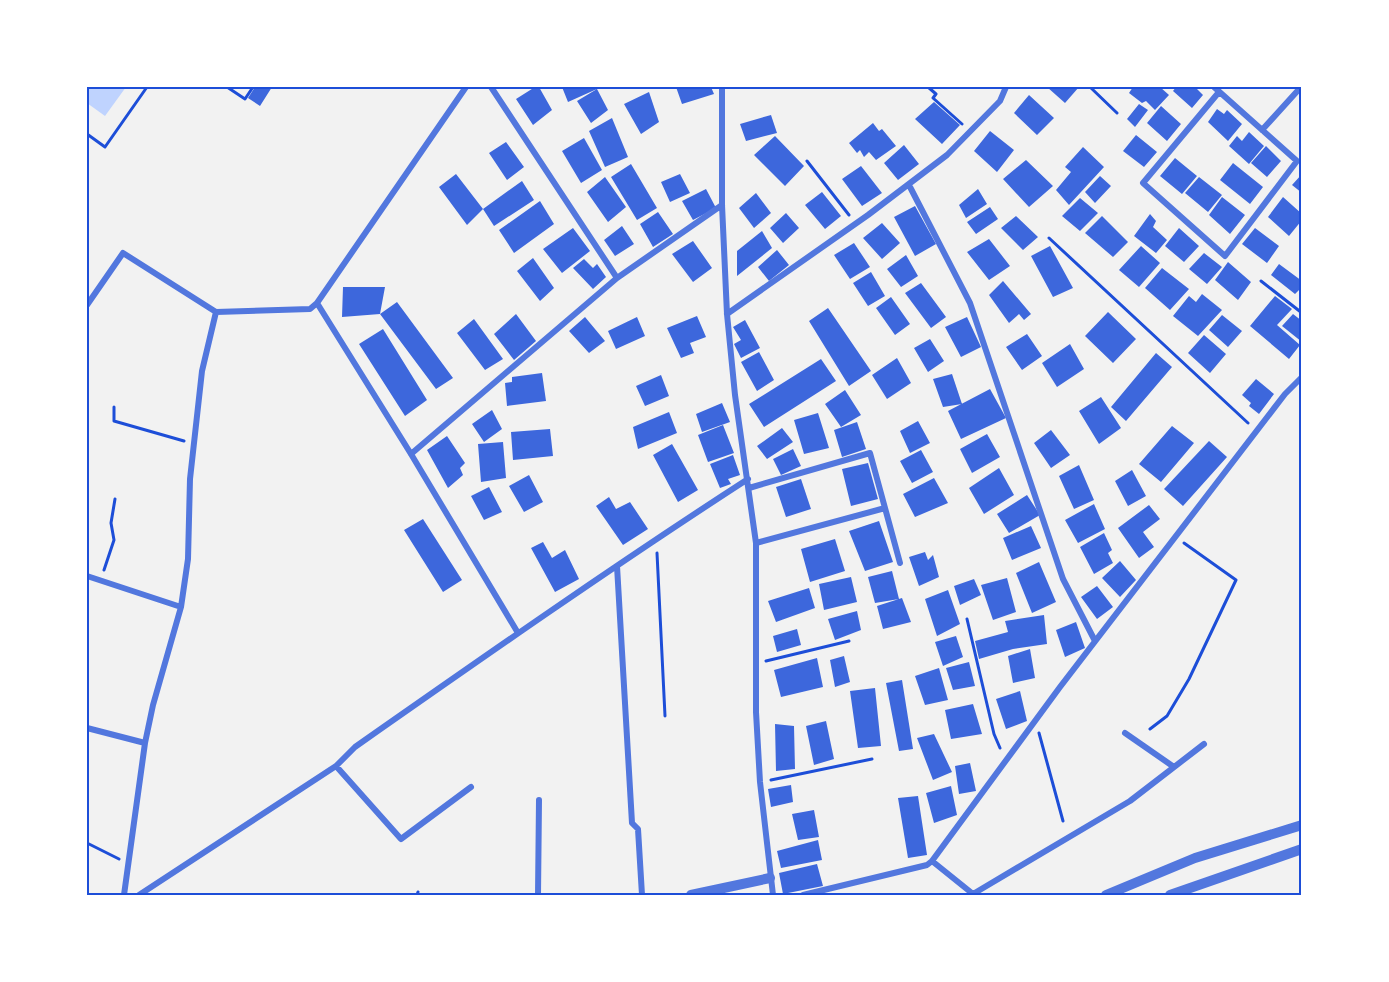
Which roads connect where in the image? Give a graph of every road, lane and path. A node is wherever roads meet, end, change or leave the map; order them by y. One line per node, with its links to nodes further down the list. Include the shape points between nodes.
1 (147, 87): 15 (path, via 105,147)
2 (227, 87): 3 (path, via 245,99)
3 (253, 87)
4 (466, 87): 23 (street)
5 (491, 87): 21 (street)
6 (722, 87): 18 (street)
7 (928, 87): 14 (path, via 936,94 933,98)
8 (1006, 87): 14 (street, via 1000,101)
9 (1090, 87): 12 (path)
10 (1301, 87): 13 (street)
11 (1216, 89): 13 (street); 13 (street, via 1143,183 1225,256 1297,161)
12 (1117, 113)
13 (1262, 130)
14 (970, 131): 17 (street)
15 (87, 134)
16 (807, 161): 19 (path)
17 (909, 185): 19 (street); 48 (street, via 970,303 1064,579)
18 (722, 205): 21 (street); 27 (street)
19 (856, 223): 27 (street)
20 (1049, 238): 30 (path)
21 (617, 278): 32 (street)
22 (1261, 281): 26 (path)
23 (316, 303): 25 (street, via 310,309); 32 (street)
24 (87, 305): 25 (street, via 123,253)
25 (216, 312): 31 (street, via 202,370)
26 (1302, 313)
27 (727, 314): 33 (street)
28 (1302, 377): 30 (street)
29 (114, 407): 31 (path, via 114,421)
30 (1256, 432): 37 (street)
31 (194, 444): 44 (street, via 188,559)
32 (411, 454): 46 (street)
33 (748, 479): 34 (street); 38 (street)
34 (749, 488): 36 (street, via 870,453); 39 (street)
35 (115, 499): 43 (path, via 111,523 114,540)
36 (885, 508): 39 (street); 40 (street)
37 (1176, 537): 48 (street); 53 (path, via 1236,580 1189,680 1167,716)
38 (656, 539): 41 (street); 50 (path)
39 (756, 543): 49 (street)
40 (900, 563)
41 (617, 566): 46 (street); 75 (street, via 632,823 638,829)
42 (87, 576): 43 (street)
43 (101, 580): 44 (street)
44 (181, 607): 55 (street)
45 (966, 619): 58 (path, via 994,734)
46 (518, 633): 59 (street, via 355,747)
47 (849, 641): 49 (path)
48 (1095, 641): 51 (street)
49 (756, 664): 61 (street)
50 (665, 716)
51 (1036, 720): 58 (street); 64 (path)
52 (87, 728): 55 (street)
53 (1150, 729)
54 (1125, 733): 60 (street)
55 (145, 744): 69 (street)
56 (1204, 744): 60 (street)
57 (872, 759): 61 (path)
58 (1005, 761): 68 (street)
59 (336, 766): 62 (street, via 401,839); 73 (street)
60 (1174, 767): 68 (street, via 1130,801 973,894)
61 (760, 782): 70 (street)
62 (471, 787)
63 (539, 800): 74 (street)
64 (1063, 821)
65 (1302, 826): 79 (street, via 1195,858)
66 (87, 843): 69 (path)
67 (1302, 849): 71 (street)
68 (932, 861): 78 (street)
69 (128, 864): 72 (street)
70 (770, 878): 76 (street); 77 (street)
71 (1188, 887): 80 (street); 81 (street)
72 (124, 895)
73 (139, 895)
74 (538, 895)
75 (642, 895)
76 (691, 895)
77 (773, 895)
78 (803, 895)
79 (1106, 895)
80 (1170, 895)
81 (1198, 895)

